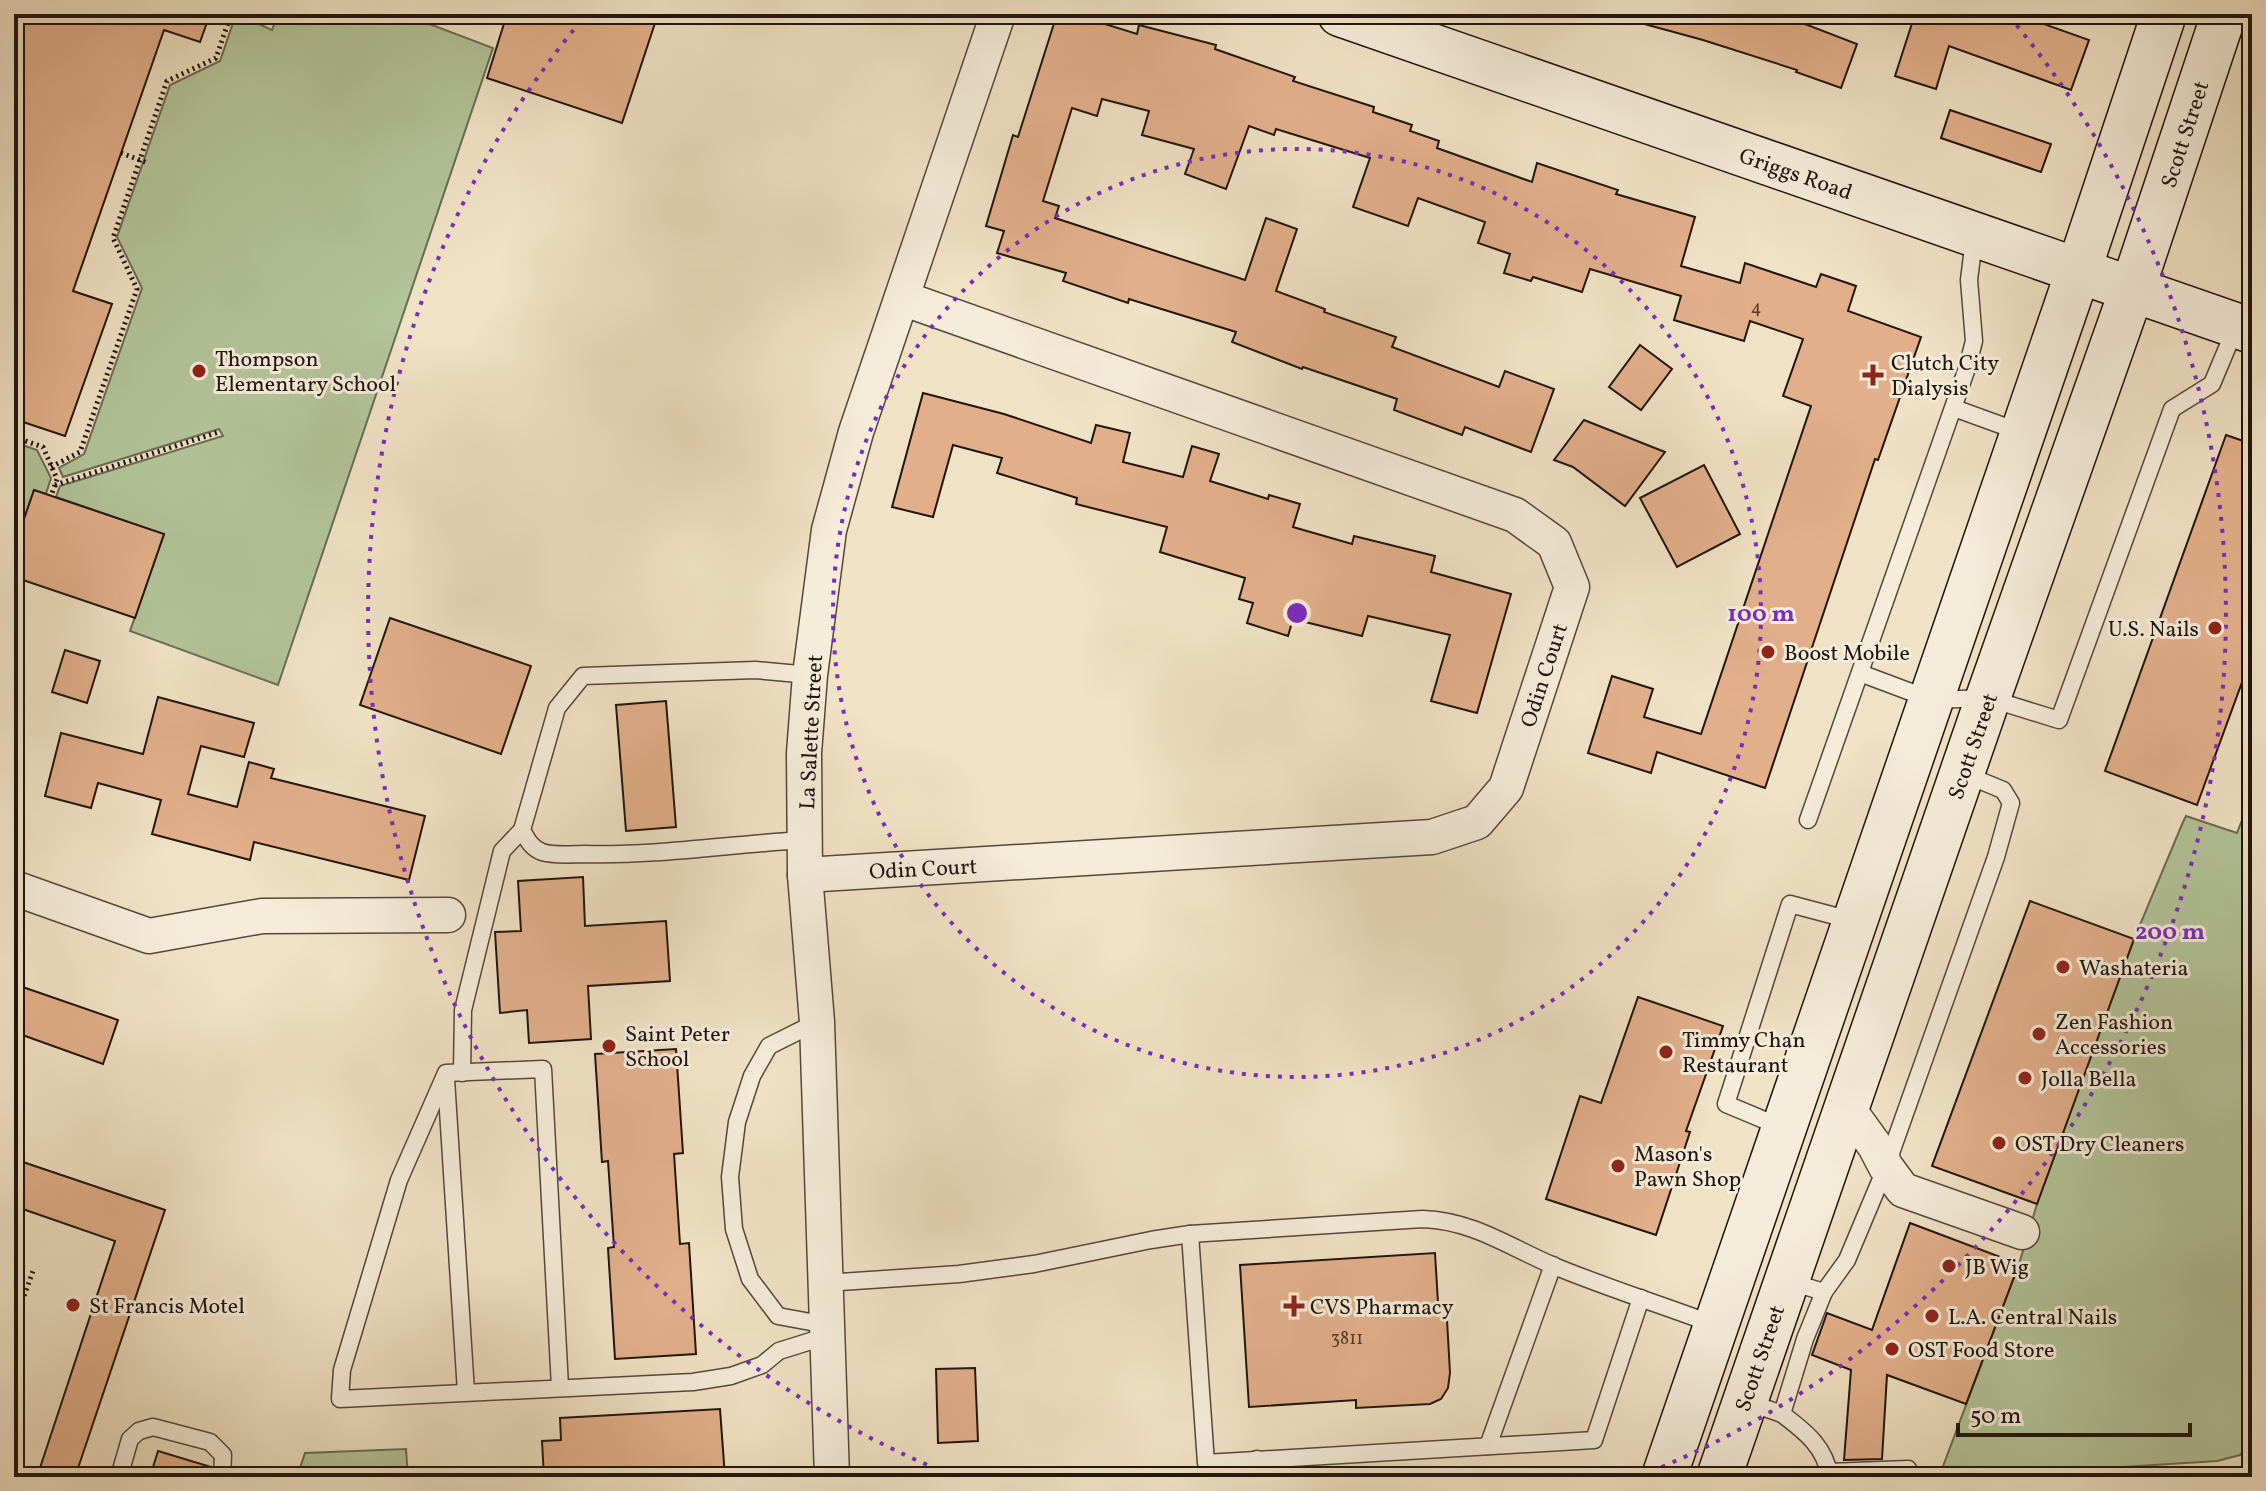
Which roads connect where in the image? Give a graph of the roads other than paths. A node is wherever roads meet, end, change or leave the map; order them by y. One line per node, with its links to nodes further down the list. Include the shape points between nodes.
1 (998, 14): 8 (street, La Salette Street)
2 (1340, 14): 5 (main road, Griggs Road)
3 (2164, 14): 6 (main road)
4 (2224, 14): 7 (main road, Scott Street)
5 (1978, 237): 6 (main road, Griggs Road); 10 (lane, via 1969,280 1974,341)
6 (2078, 272): 7 (main road, Griggs Road); 11 (main road)
7 (2132, 290): 9 (main road, Griggs Road); 14 (main road, Scott Street)
8 (902, 298): 13 (street, La Salette Street, via 829,530); 20 (street, Odin Court, via 1515,515 1554,543 1572,587 1506,788 1477,822 1432,837)
9 (2244, 328): 14 (lane, via 2212,384 2172,409 2059,720)
10 (1954, 408): 11 (lane); 12 (lane)
11 (2023, 433): 15 (main road)
12 (1860, 673): 15 (lane); 17 (lane)
13 (810, 675): 18 (lane, via 755,670 583,676 557,708); 19 (street, La Salette Street)
14 (1988, 698): 15 (lane); 16 (main road, Scott Street)
15 (1932, 700): 23 (main road)
16 (1963, 773): 26 (main road, Scott Street); 28 (lane, via 2003,790 2011,803)
17 (1808, 820)
18 (522, 830): 19 (lane, via 530,844 550,853 630,856); 22 (lane, via 502,851)
19 (805, 840): 20 (street, La Salette Street)
20 (805, 875): 24 (street, La Salette Street)
21 (14, 888): 22 (street, via 149,936 262,916)
22 (468, 915): 25 (lane)
23 (1856, 921): 27 (main road); 27 (lane, via 1790,904 1726,1104)
24 (817, 1022): 32 (street, La Salette Street); 36 (lane, via 769,1046 752,1076 737,1122 730,1177 734,1229 750,1279 778,1316)
25 (454, 1073): 37 (lane, via 543,1069); 38 (lane); 38 (lane, via 399,1180 342,1370 340,1399)
26 (1846, 1106): 27 (main road); 28 (street); 33 (main road, Scott Street)
27 (1791, 1110): 35 (main road)
28 (1886, 1167): 29 (street, via 1903,1190); 33 (lane, via 1847,1260)
29 (2022, 1232)
30 (1190, 1234): 31 (lane, via 1444,1220 1470,1226); 32 (lane, via 1034,1264); 41 (lane, via 1206,1463)
31 (1553, 1265): 34 (lane); 40 (lane)
32 (825, 1283): 36 (street, La Salette Street)
33 (1805, 1286): 39 (main road, Scott Street)
34 (1641, 1298): 35 (lane); 40 (lane, via 1594,1440)
35 (1717, 1326): 47 (main road)
36 (827, 1330): 37 (lane, via 731,1376); 45 (street, La Salette Street)
37 (560, 1387): 38 (lane)
38 (466, 1392)
39 (1764, 1408): 42 (lane, via 1812,1437); 48 (main road, Scott Street)
40 (1488, 1446): 41 (lane)
41 (1257, 1459): 46 (lane)
42 (1830, 1474): 49 (lane, via 1908,1469)
43 (119, 1477): 44 (lane, via 130,1439 153,1427 210,1442 223,1455)
44 (222, 1477)
45 (832, 1477)
46 (1259, 1477)
47 (1664, 1477)
48 (1719, 1477)
49 (1912, 1477)

